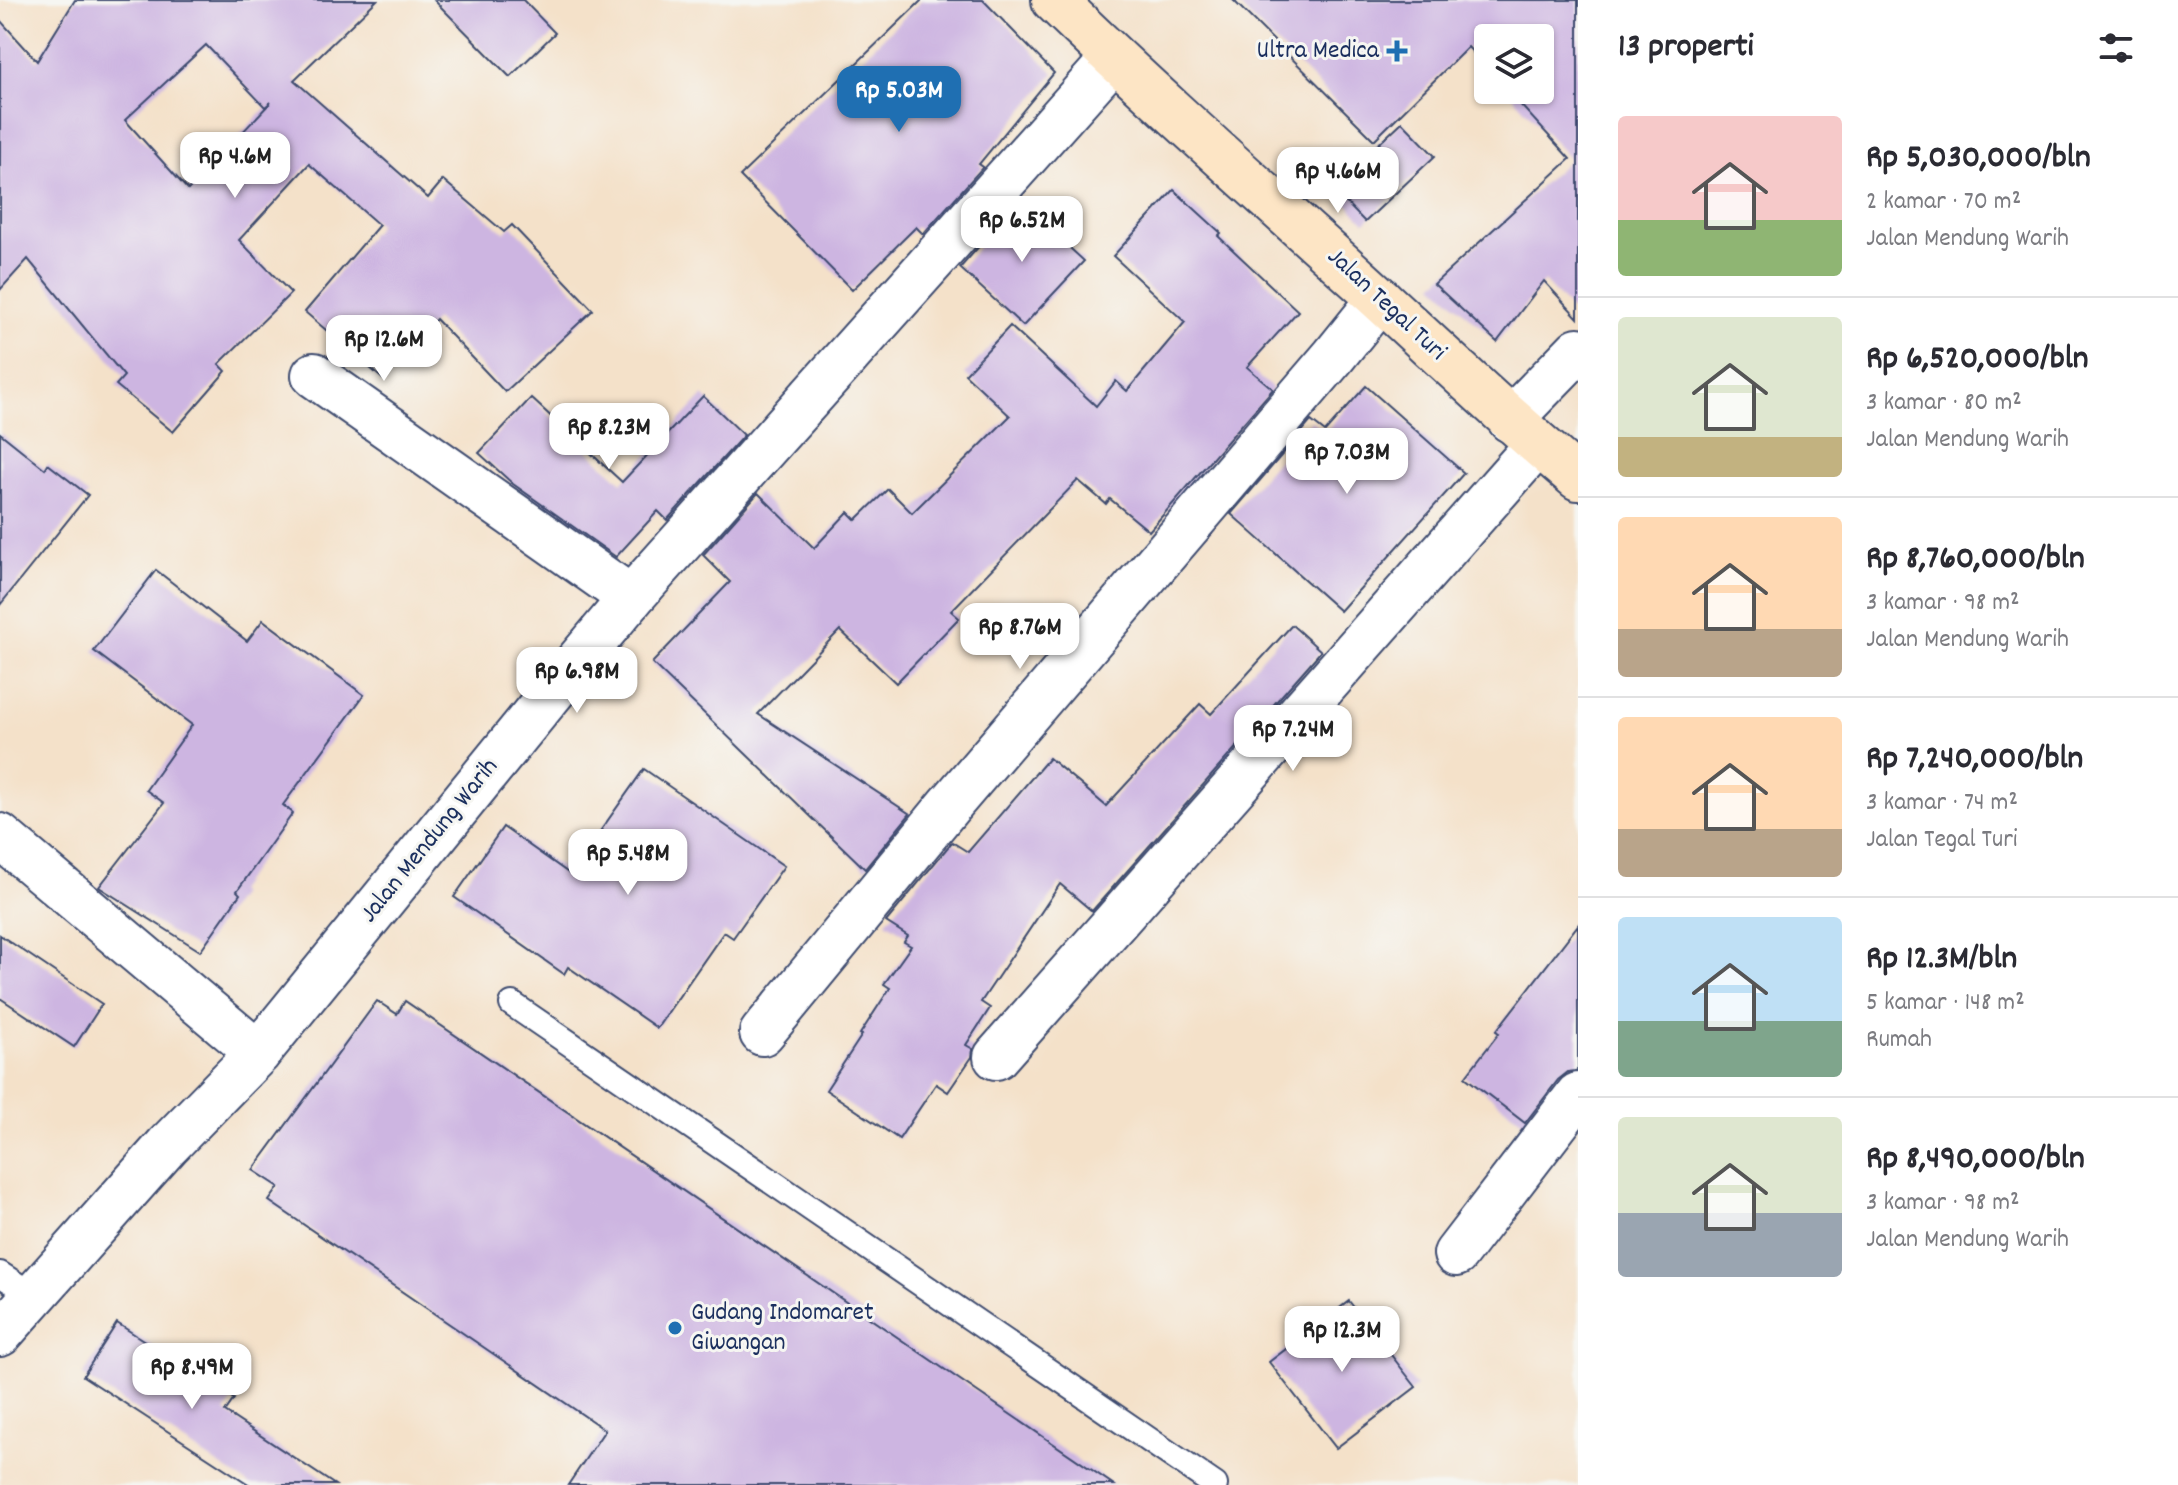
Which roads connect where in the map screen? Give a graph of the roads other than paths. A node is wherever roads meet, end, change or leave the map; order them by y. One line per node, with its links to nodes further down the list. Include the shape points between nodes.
1 (1054, 0): 2 (main road, Jalan Tegal Turi)
2 (1114, 58): 3 (main road, Jalan Tegal Turi); 8 (street, Jalan Mendung Warih)
3 (1380, 299): 6 (main road, Jalan Tegal Turi); 11 (street)
4 (1578, 350): 6 (street)
5 (314, 375): 8 (street)
6 (1524, 432): 7 (main road, Jalan Tegal Turi); 13 (street)
7 (1578, 478)
8 (631, 598): 12 (street, Jalan Mendung Warih)
9 (0, 836): 12 (street)
10 (512, 1004): 18 (lane)
11 (762, 1033)
12 (258, 1053): 16 (street, Jalan Mendung Warih)
13 (996, 1057)
14 (1578, 1095): 15 (street)
15 (1456, 1254)
16 (17, 1285): 17 (street, Jalan Mendung Warih)
17 (0, 1334)
18 (1215, 1485)

